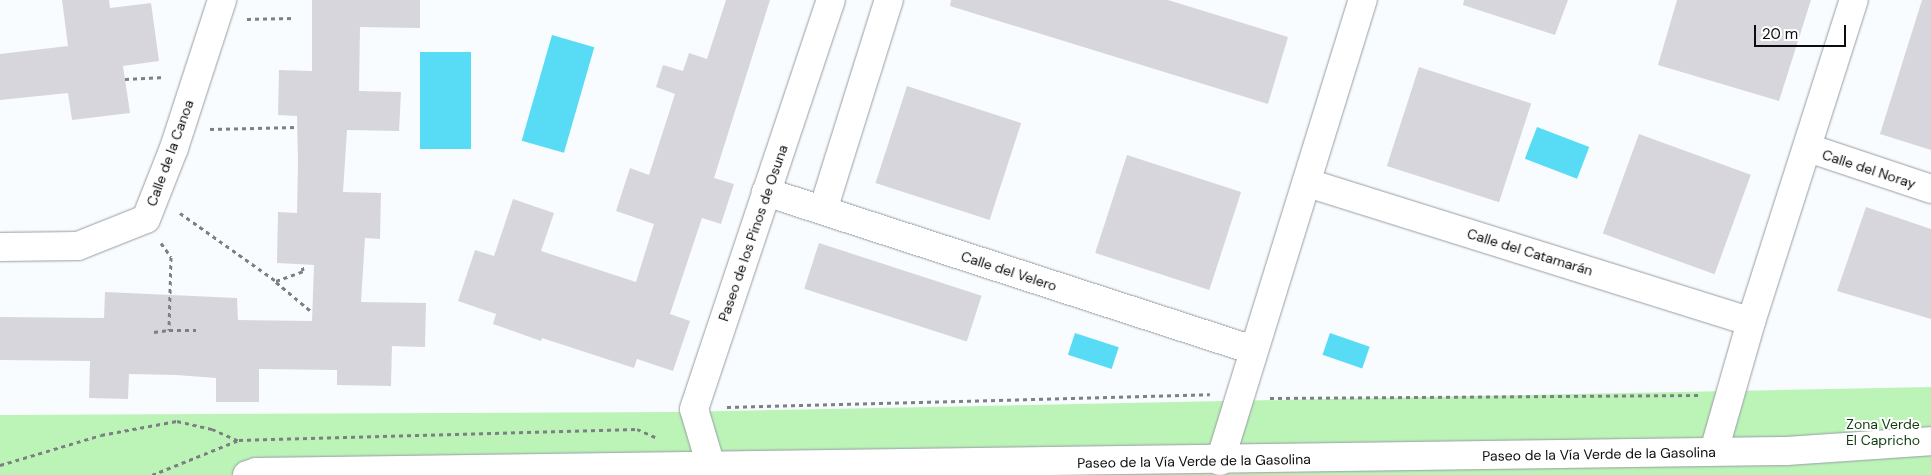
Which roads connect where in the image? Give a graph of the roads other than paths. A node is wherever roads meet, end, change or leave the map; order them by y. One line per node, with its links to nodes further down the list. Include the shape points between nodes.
1 (831, 0): 9 (street, Paseo de los Pinos de Osuna)
2 (889, 0): 10 (street)
3 (1363, 0): 7 (street)
4 (1854, 0): 6 (street)
5 (219, 10): 11 (street, Calle de la Canoa, via 180,130 146,219 78,246)
6 (1808, 148): 8 (street, Calle del Noray); 12 (street)
7 (1308, 183): 12 (street, Calle del Catamarán); 13 (street)
8 (1931, 189)
9 (766, 192): 10 (street, Calle del Velero); 17 (street, Paseo de los Pinos de Osuna, via 694,409)
10 (823, 210): 13 (street, Calle del Velero)
11 (0, 247)
12 (1751, 322): 15 (street)
13 (1253, 350): 16 (street)
14 (1931, 441): 15 (street, Paseo de la Vía Verde de la Gasolina, via 1786,451)
15 (1714, 451): 16 (street, Paseo de la Vía Verde de la Gasolina)
16 (1220, 461): 17 (street, Paseo de la Vía Verde de la Gasolina)
17 (710, 466): 18 (street, Paseo de la Vía Verde de la Gasolina, via 256,472)
18 (247, 475)

